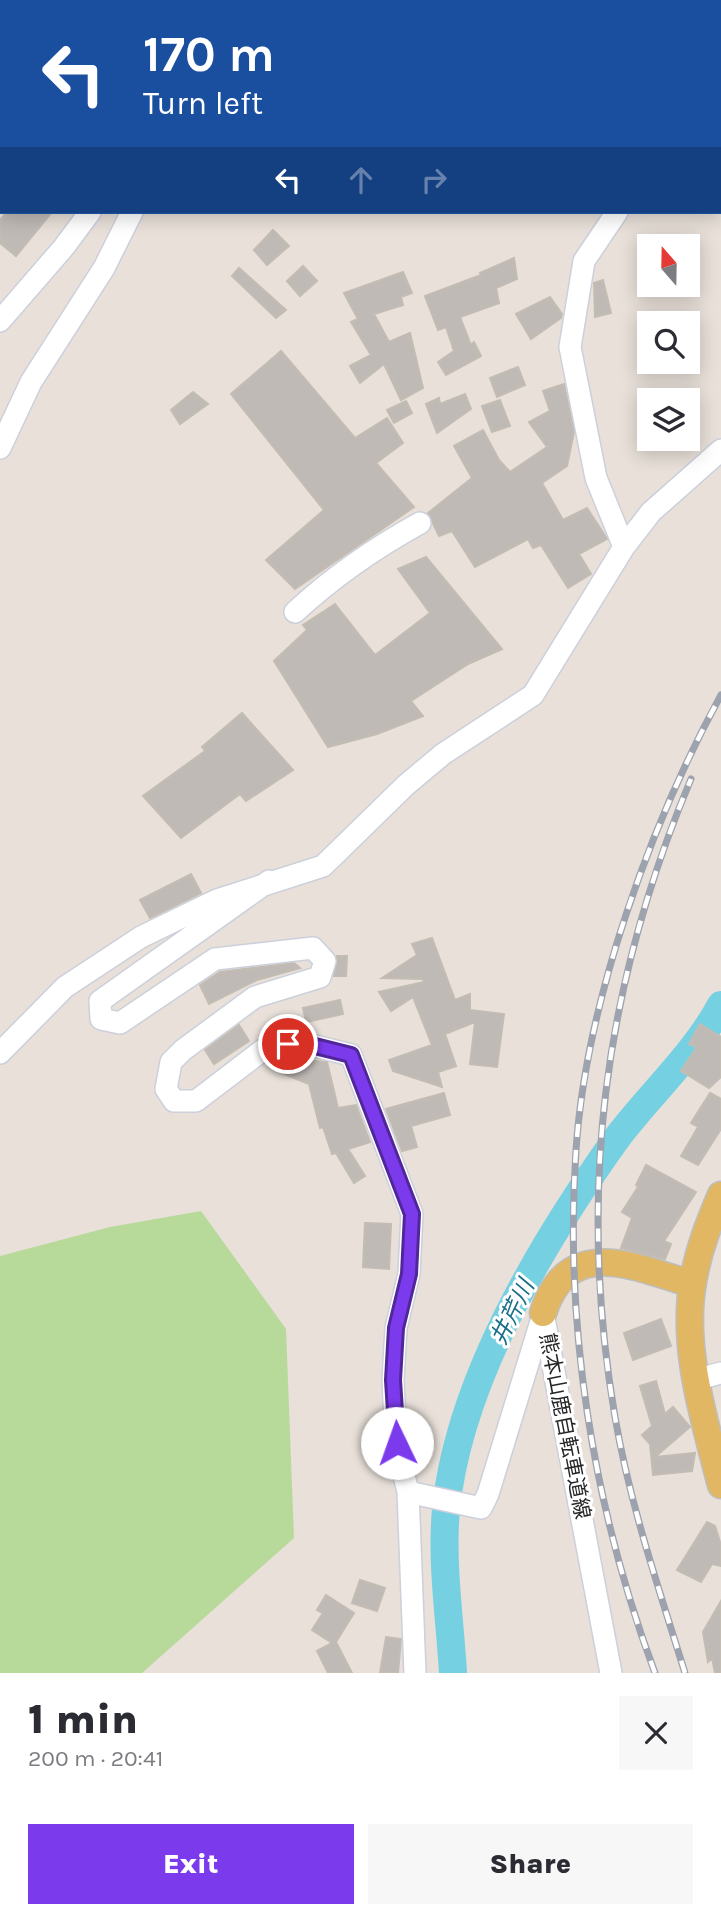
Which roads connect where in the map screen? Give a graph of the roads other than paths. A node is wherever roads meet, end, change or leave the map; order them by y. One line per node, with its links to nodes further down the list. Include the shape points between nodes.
1 (89, 214): 4 (street)
2 (131, 214): 5 (street, via 104,268 31,382)
3 (616, 214): 8 (street, via 584,261 570,346 596,478)
4 (0, 321)
5 (0, 448)
6 (721, 450): 8 (street, via 651,512)
7 (420, 523): 9 (street, via 362,557)
8 (624, 547): 10 (street, via 533,695 443,754 323,866)
9 (295, 612)
10 (269, 881): 11 (street, via 141,937 65,987); 18 (street, via 100,1001 101,1018 120,1023 215,959 313,948 326,961 320,977 255,997 183,1050 171,1062 166,1089 174,1101 195,1101 268,1046 315,1046 351,1055 412,1214 409,1274 396,1328 393,1380 397,1443)
11 (0, 1053)
12 (721, 1195): 13 (main road)
13 (692, 1284): 14 (main road, 熊本山鹿自転車道線, via 611,1260 584,1265 555,1284); 16 (main road)
14 (543, 1313): 18 (street, via 481,1508); 20 (street, 熊本山鹿自転車道線)
15 (721, 1373): 16 (street)
16 (695, 1380): 17 (main road)
17 (721, 1485)
18 (408, 1492): 19 (street)
19 (415, 1673)
20 (611, 1673)

